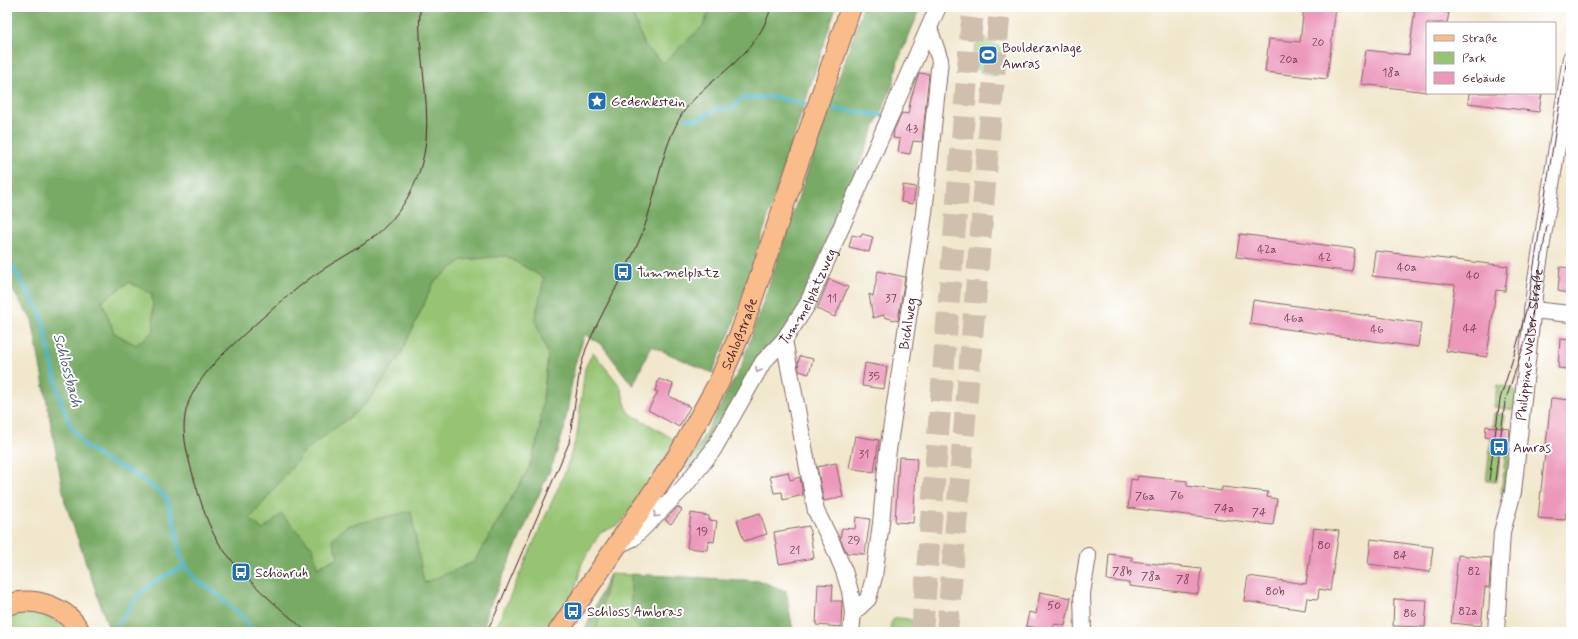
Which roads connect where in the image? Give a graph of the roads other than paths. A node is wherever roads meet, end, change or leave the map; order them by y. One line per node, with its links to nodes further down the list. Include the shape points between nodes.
1 (851, 7): 8 (main road, Schloßstraße, via 729,362 679,454)
2 (938, 7): 3 (street, Tummelplatzweg)
3 (929, 28): 7 (street, Tummelplatzweg, via 807,305); 12 (street, Bichlweg, via 940,60 924,213 886,457 874,578 868,598)
4 (1571, 58): 5 (street, Philippine-Welser-Straße)
5 (1532, 310): 6 (street); 18 (street, Philippine-Welser-Straße, via 1513,492 1502,532)
6 (1571, 314)
7 (784, 340): 8 (street, Tummelplatzweg, one-way to 8, via 762,362 713,450 684,487 633,538); 12 (street, via 816,511 844,571)
8 (618, 545): 11 (main road, Schloßstraße)
9 (1088, 556): 17 (street, via 1082,593)
10 (7, 605): 13 (main road, via 18,601 39,601 60,611)
11 (573, 611): 14 (main road); 15 (street, Schloßstraße)
12 (854, 613): 16 (street)
13 (80, 632)
14 (558, 632)
15 (568, 632)
16 (851, 632)
17 (1083, 632)
18 (1496, 632)

